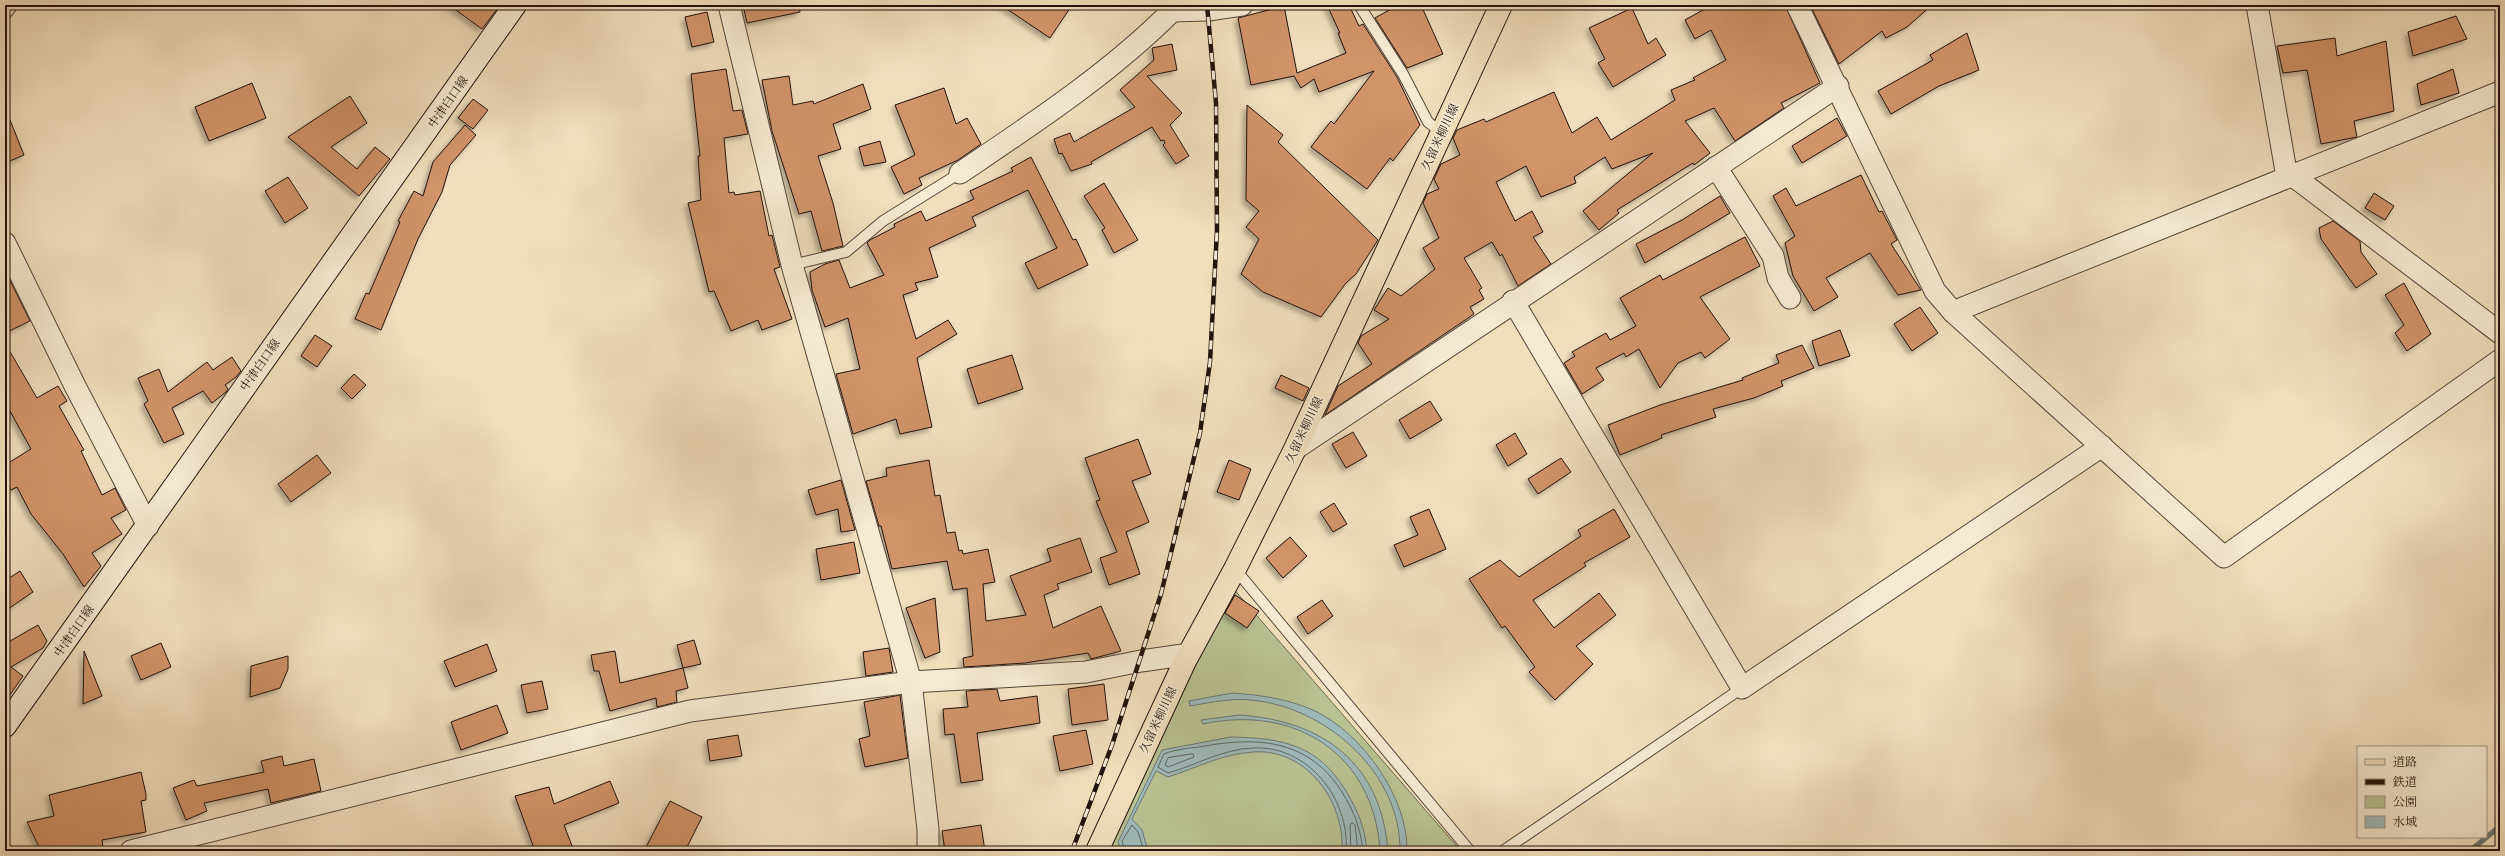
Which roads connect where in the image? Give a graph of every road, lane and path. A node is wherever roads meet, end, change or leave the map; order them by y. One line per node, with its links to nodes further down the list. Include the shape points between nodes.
1 (13, 5): 10 (lane)
2 (515, 5): 26 (main road, 中津白口線)
3 (729, 5): 18 (street)
4 (1242, 5): 9 (street, via 1208,10)
5 (1359, 5): 13 (lane, via 1403,74 1428,122)
6 (1501, 5): 13 (main road, 久留米柳川線)
7 (1797, 5): 11 (street)
8 (2257, 5): 16 (street)
9 (1172, 8): 15 (street, via 1154,30 1066,100)
10 (5, 14)
11 (1838, 86): 14 (street); 21 (street, via 1935,291)
12 (2500, 92): 16 (street)
13 (1442, 133): 25 (main road, 久留米柳川線)
14 (1716, 167): 19 (street, via 1773,256 1778,278); 20 (street)
15 (960, 173): 18 (lane, via 883,221 846,252)
16 (2289, 176): 21 (street); 22 (street)
17 (5, 243): 26 (street, via 75,386)
18 (792, 265): 29 (street)
19 (1790, 298)
20 (1513, 301): 25 (street); 30 (street)
21 (1953, 312): 24 (street)
22 (2500, 333)
23 (2500, 360): 24 (street, via 2224,557)
24 (2102, 446): 30 (street)
25 (1295, 449): 27 (main road, 久留米柳川線)
26 (148, 526): 31 (main road, 中津白口線)
27 (1235, 569): 28 (main road, 久留米柳川線); 35 (lane)
28 (1185, 661): 29 (street, via 1183,655 1141,660 1086,672); 34 (main road, 久留米柳川線)
29 (911, 682): 32 (street, via 690,711); 33 (street, via 928,829)
30 (1742, 688): 36 (lane)
31 (5, 726)
32 (131, 851)
33 (928, 851)
34 (1097, 851)
35 (1470, 851)
36 (1503, 851)

